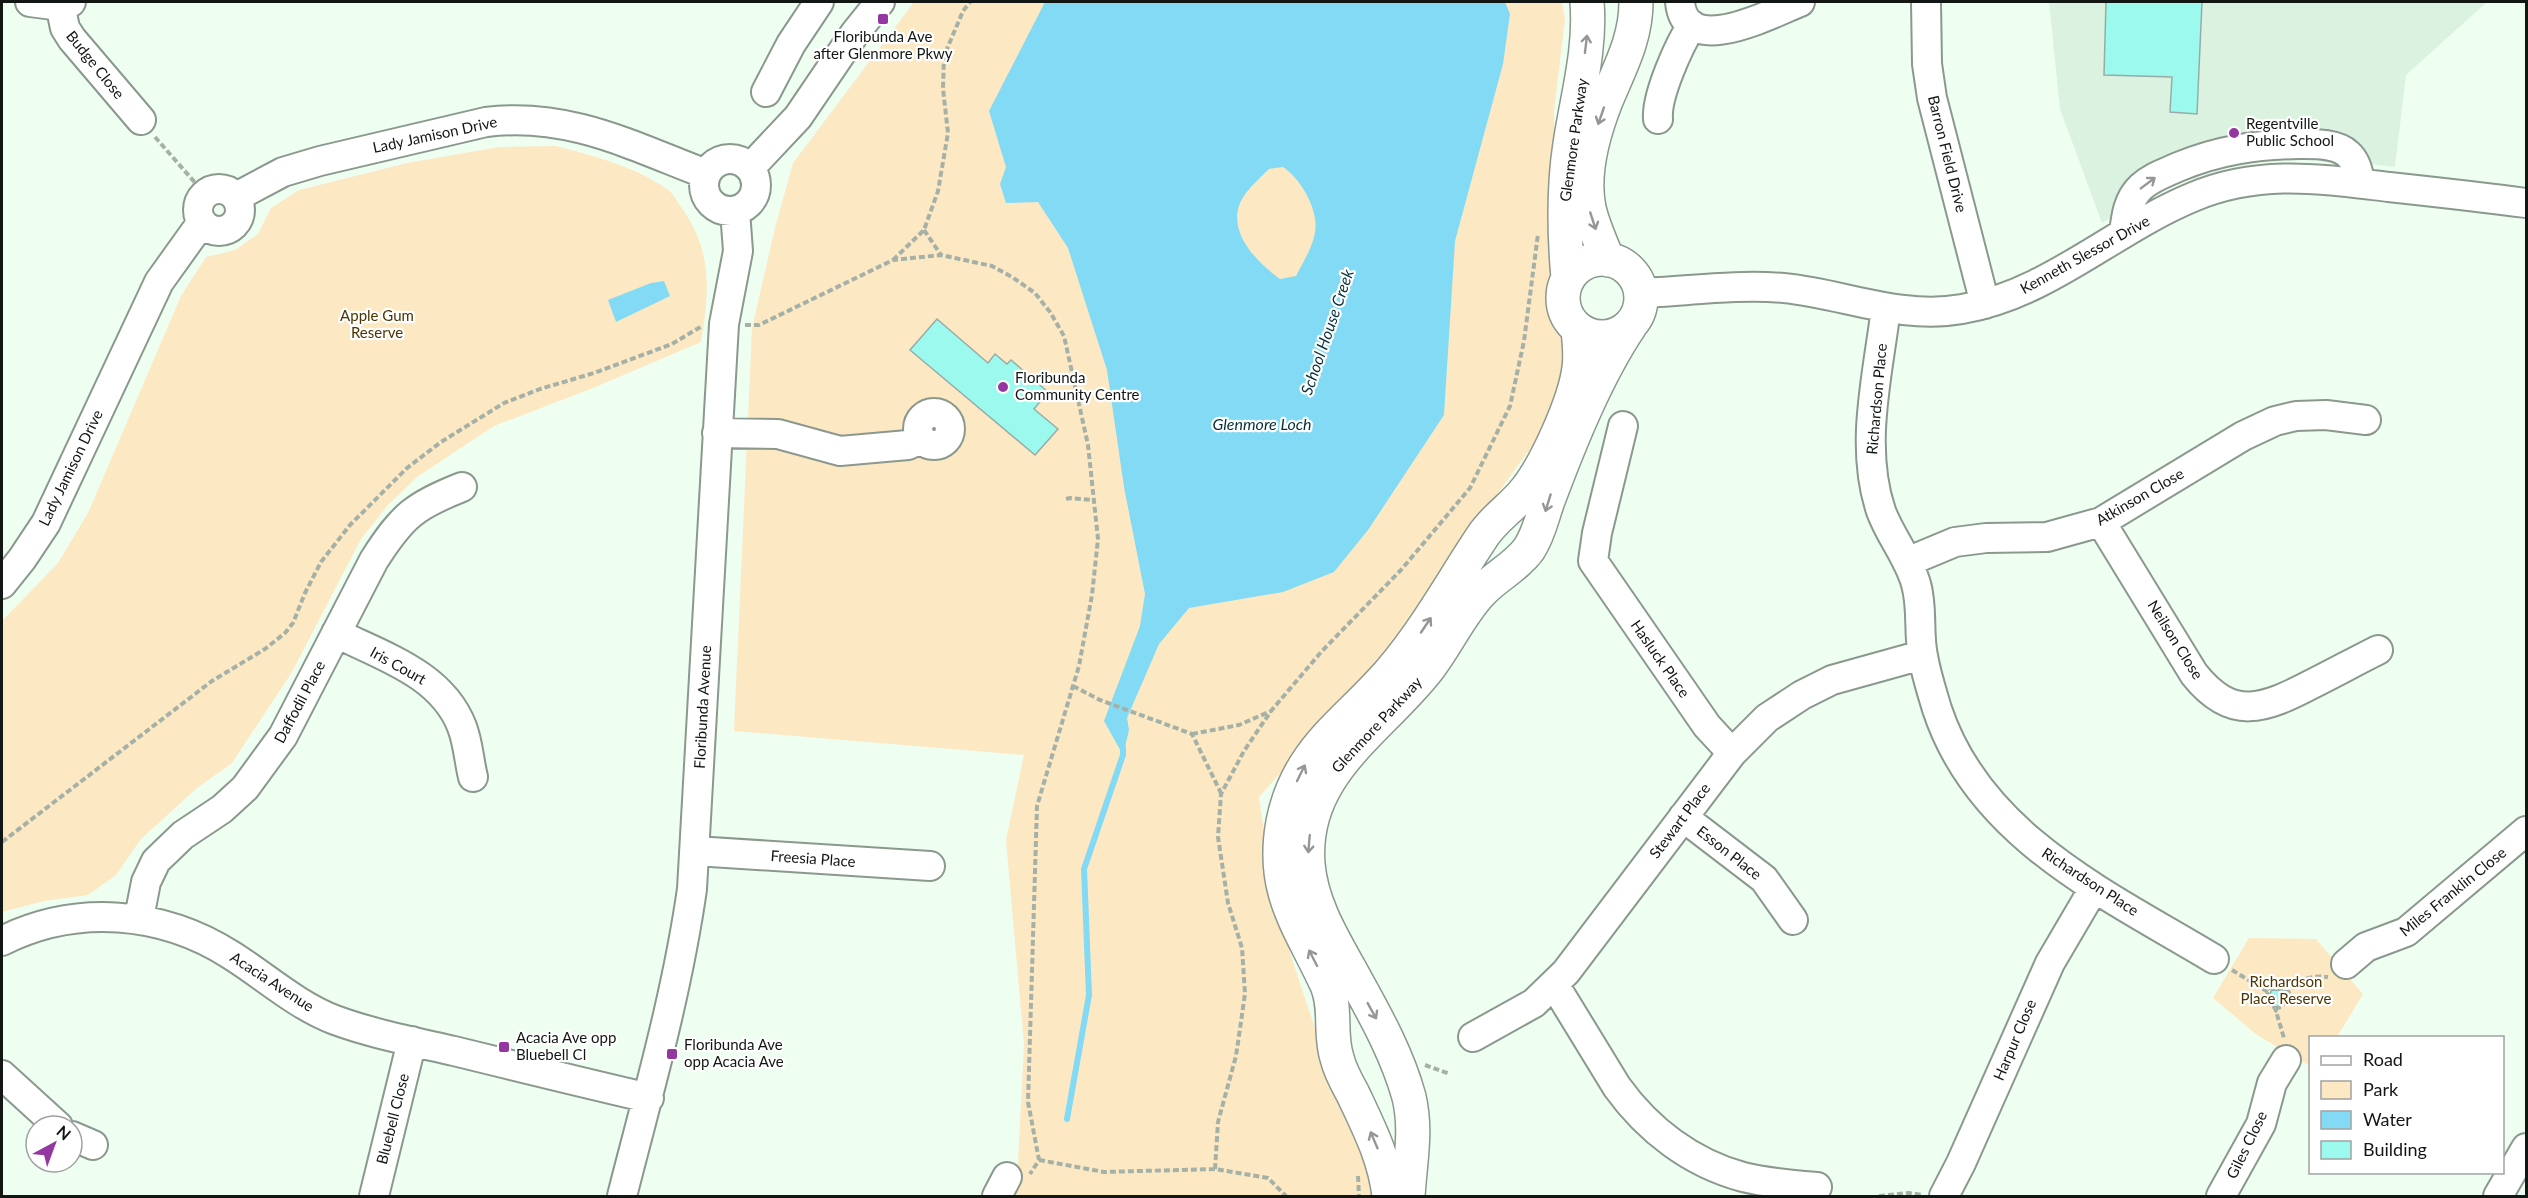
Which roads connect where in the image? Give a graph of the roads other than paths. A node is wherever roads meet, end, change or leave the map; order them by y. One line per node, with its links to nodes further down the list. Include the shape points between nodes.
1 (30, 2): 8 (street, Budge Close)
2 (819, 2): 10 (street)
3 (880, 2): 13 (street, via 798,117)
4 (1587, 2): 20 (main road, Glenmore Parkway, one-way to 4, via 1564,210 1569,146 1588,32)
5 (1636, 2): 19 (main road, Glenmore Parkway, one-way to 19, via 1628,52 1606,103 1588,165 1589,208)
6 (1800, 2): 9 (street, via 1734,28 1705,30)
7 (1926, 2): 22 (street, Barron Field Drive, via 1932,98)
8 (65, 3): 12 (street, Budge Close, via 64,28)
9 (1686, 13): 11 (street)
10 (766, 92)
11 (1658, 119)
12 (141, 120)
13 (750, 168): 14 (street, via 730,159 716,163); 17 (street, via 756,190 749,204)
14 (706, 174): 15 (street, Lady Jamison Drive, via 585,129 542,120 505,120 320,161 284,172); 17 (street, via 707,198 719,209)
15 (236, 197): 18 (street, via 218,189 206,194 199,204); 18 (street, via 240,216 232,227 213,230)
16 (2526, 203): 22 (street, Kenneth Slessor Drive, via 2299,177 2255,179 2179,203 2040,284)
17 (735, 211): 28 (street, Floribunda Avenue, via 738,251 724,324)
18 (202, 222): 33 (street, Lady Jamison Drive, via 159,282 46,522)
19 (1608, 260): 20 (main road, via 1588,261); 21 (main road, via 1627,267)
20 (1568, 278): 25 (main road, via 1563,306)
21 (1641, 293): 23 (street, Kenneth Slessor Drive, via 1785,288); 24 (main road, via 1638,315)
22 (1985, 304): 23 (street, Kenneth Slessor Drive, via 1936,312)
23 (1886, 308): 32 (street, Richardson Place, via 1871,431 1871,464 1881,512)
24 (1630, 326): 25 (main road, via 1619,334 1603,337); 61 (main road, Glenmore Parkway, one-way to 61, via 1590,400 1530,546 1518,562 1481,592 1413,687 1339,763 1326,783 1311,822 1308,862 1313,892 1334,941 1393,1051 1409,1099 1414,1134)
25 (1578, 329): 60 (main road, Glenmore Parkway, one-way to 25, via 1377,1145 1336,1058 1330,995 1293,920 1283,889 1281,841 1287,808 1321,741 1410,648 1489,526 1518,500 1537,474 1579,371)
26 (2366, 420): 31 (street, Atkinson Close, via 2317,415 2265,424)
27 (1623, 426): 37 (street, Hasluck Place, via 1593,561 1707,726)
28 (717, 433): 29 (street, via 777,434 840,451 908,444); 41 (street, Floribunda Avenue)
29 (921, 439)
30 (462, 487): 34 (street, Daffodil Place, via 429,500 399,525 374,560)
31 (2101, 522): 32 (street, Atkinson Close, via 2047,537 1955,542); 35 (street, Neilson Close, via 2194,674 2223,700 2245,707 2268,705)
32 (1907, 562): 36 (street, Richardson Place, via 1918,594)
33 (2, 584)
34 (336, 633): 38 (street, Iris Court, via 417,673 441,693 463,729); 44 (street, Daffodil Place, via 283,736 255,777 233,800 183,835 156,861 146,882)
35 (2378, 650)
36 (1922, 655): 37 (street, Stewart Place, via 1841,677 1802,695 1767,718); 43 (street, Richardson Place, via 1947,734 1978,785 2034,845)
37 (1732, 753): 39 (street, Stewart Place)
38 (472, 777)
39 (1683, 817): 45 (street, Esson Place, via 1764,879); 49 (street, Stewart Place)
40 (2526, 831): 48 (street, Miles Franklin Close, via 2406,932 2366,947)
41 (695, 852): 42 (street, Freesia Place); 54 (street, Floribunda Avenue, via 685,940)
42 (930, 866)
43 (2094, 888): 47 (street, Richardson Place); 62 (street, Harpur Close, via 2045,973)
44 (139, 918): 46 (street, Acacia Avenue, via 68,920); 51 (street, Acacia Avenue, via 212,943 289,996 335,1020)
45 (1793, 920)
46 (2, 941)
47 (2214, 959)
48 (2342, 972)
49 (1554, 984): 50 (street, Stewart Place, via 1525,1009); 57 (street, via 1617,1087 1657,1132 1691,1155 1734,1174)
50 (1473, 1037)
51 (412, 1041): 54 (street, Acacia Avenue); 58 (street, Bluebell Close)
52 (2286, 1060): 63 (street, Giles Close, via 2272,1083 2261,1124)
53 (2, 1075): 55 (street)
54 (649, 1098): 59 (street, Floribunda Avenue)
55 (45, 1114)
56 (2526, 1148): 64 (street)
57 (1817, 1187)
58 (374, 1197)
59 (622, 1197)
60 (1389, 1197)
61 (1408, 1197)
62 (1944, 1197)
63 (2221, 1197)
64 (2498, 1197)

